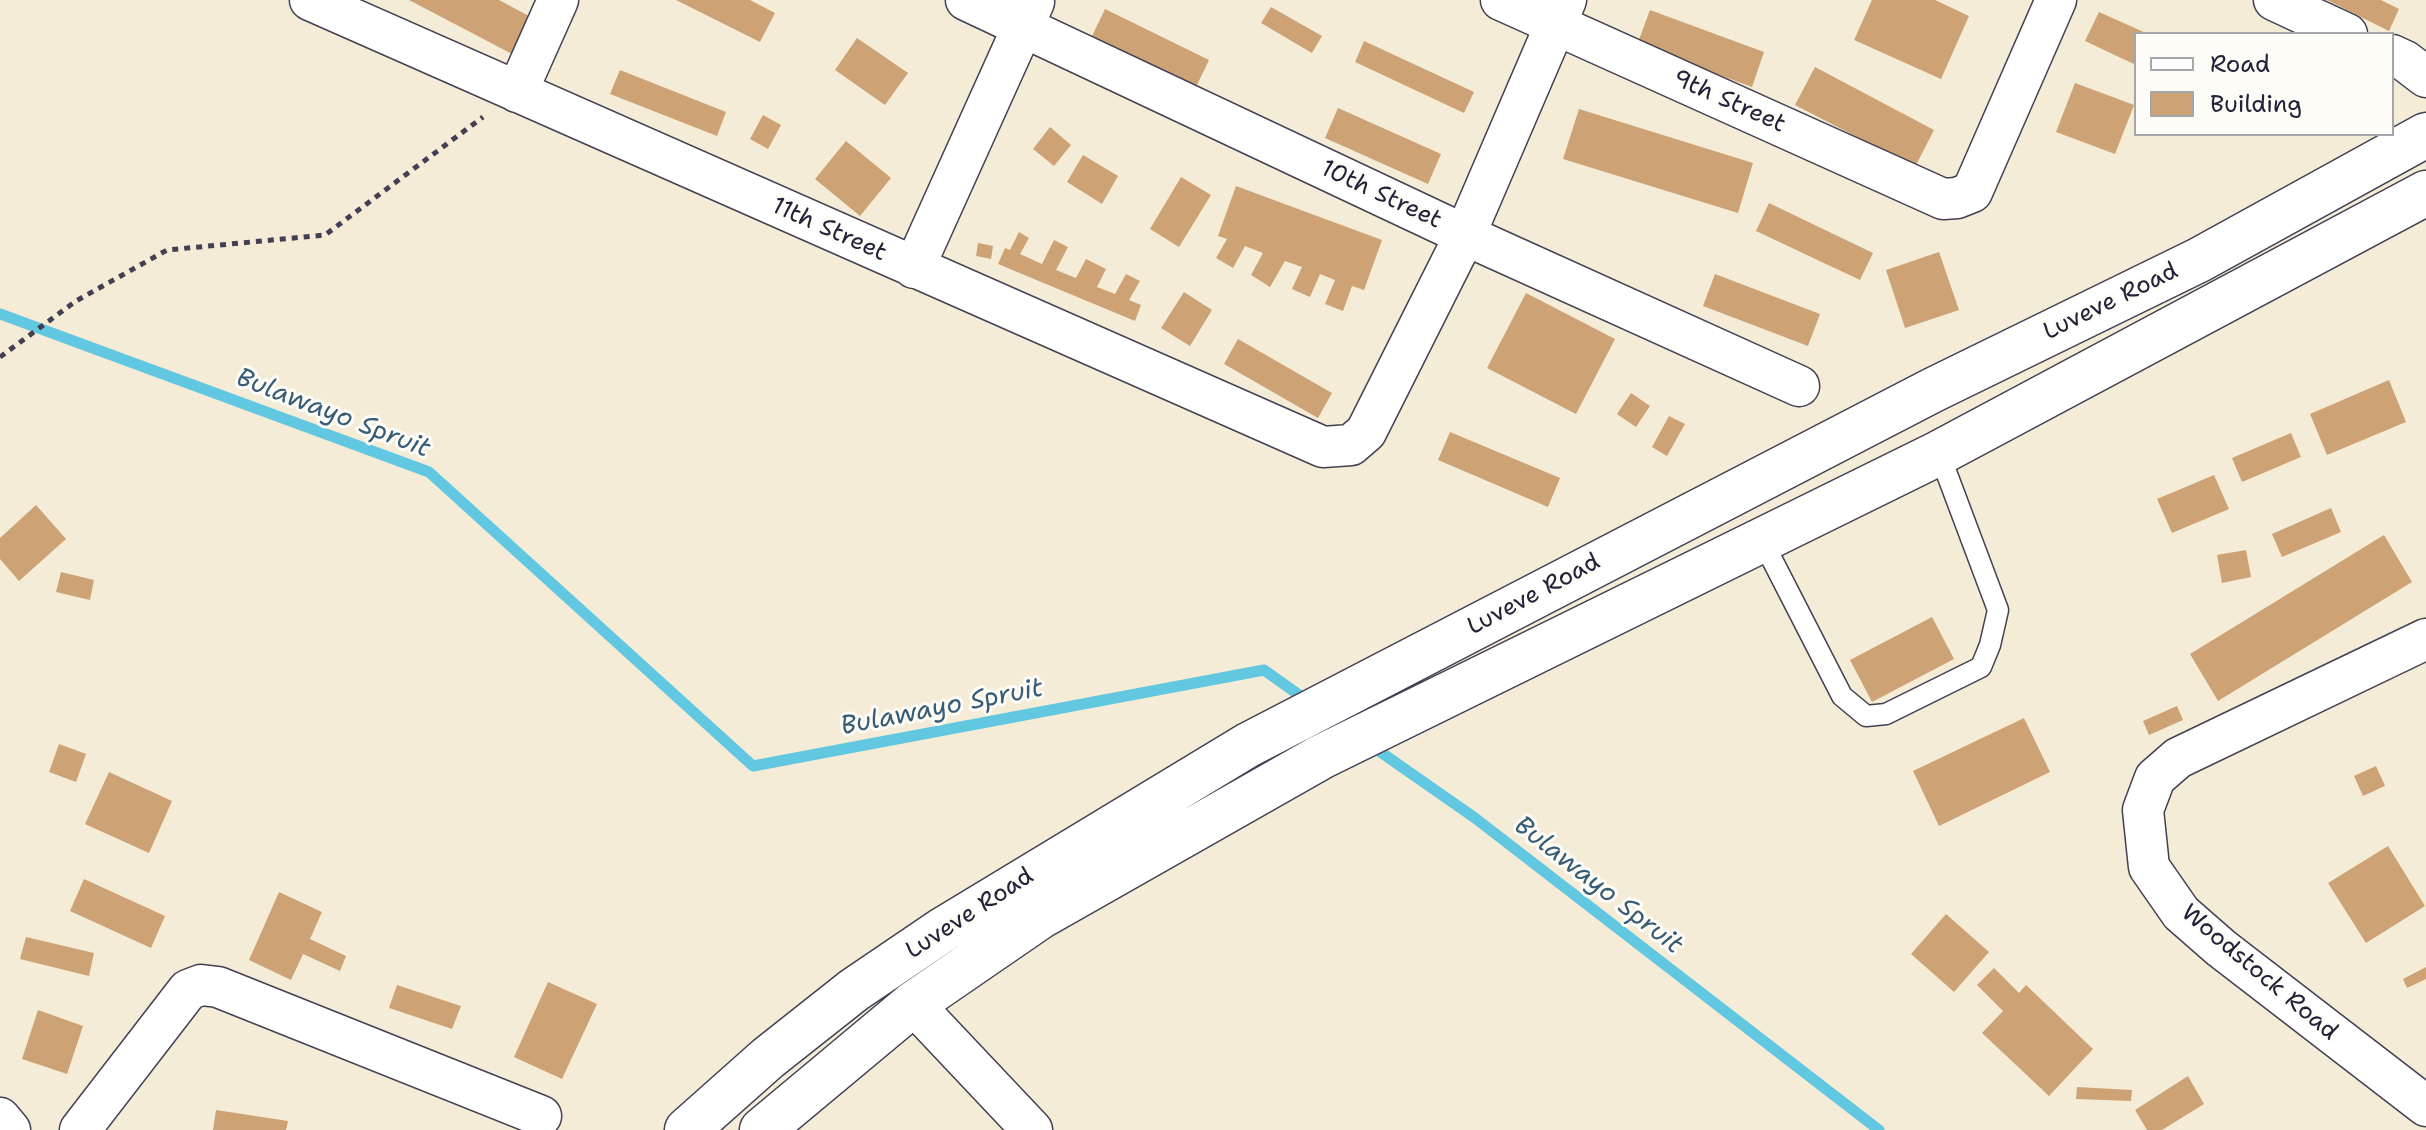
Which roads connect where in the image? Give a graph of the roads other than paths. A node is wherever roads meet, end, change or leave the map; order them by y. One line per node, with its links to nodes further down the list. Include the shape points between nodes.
1 (310, 0): 12 (street, 11th Street)
2 (558, 0): 12 (street)
3 (966, 0): 8 (street, 10th Street)
4 (1501, 0): 7 (street, 9th Street)
5 (2056, 0): 7 (street, 9th Street, via 1972,192 1943,199)
6 (2274, 0): 9 (street)
7 (1562, 12): 15 (street)
8 (1029, 13): 15 (street, 10th Street); 16 (street)
9 (2343, 32)
10 (2394, 56): 11 (street)
11 (2426, 77)
12 (517, 92): 16 (street, 11th Street)
13 (2426, 135): 27 (street, Luveve Road, via 2199,260 1933,390 1248,745 867,981)
14 (2426, 193): 18 (street, Luveve Road)
15 (1465, 235): 16 (street, 11th Street, via 1366,432 1351,445 1323,447); 17 (street, 10th Street)
16 (914, 268)
17 (1799, 386)
18 (1939, 453): 19 (street, Luveve Road); 19 (lane, via 1998,610 1981,667 1886,714 1866,716 1842,696)
19 (1762, 540): 21 (street, Luveve Road, via 1321,757 1041,916)
20 (2426, 639): 22 (street, Woodstock Road, via 2178,758 2155,778 2143,810 2149,867 2181,913)
21 (913, 1004): 28 (street, Luveve Road); 29 (street)
22 (2426, 1106)
23 (541, 1116): 26 (street, via 218,987 201,985 188,990)
24 (0, 1118): 25 (street)
25 (10, 1130)
26 (80, 1130)
27 (687, 1130)
28 (762, 1130)
29 (1032, 1130)

